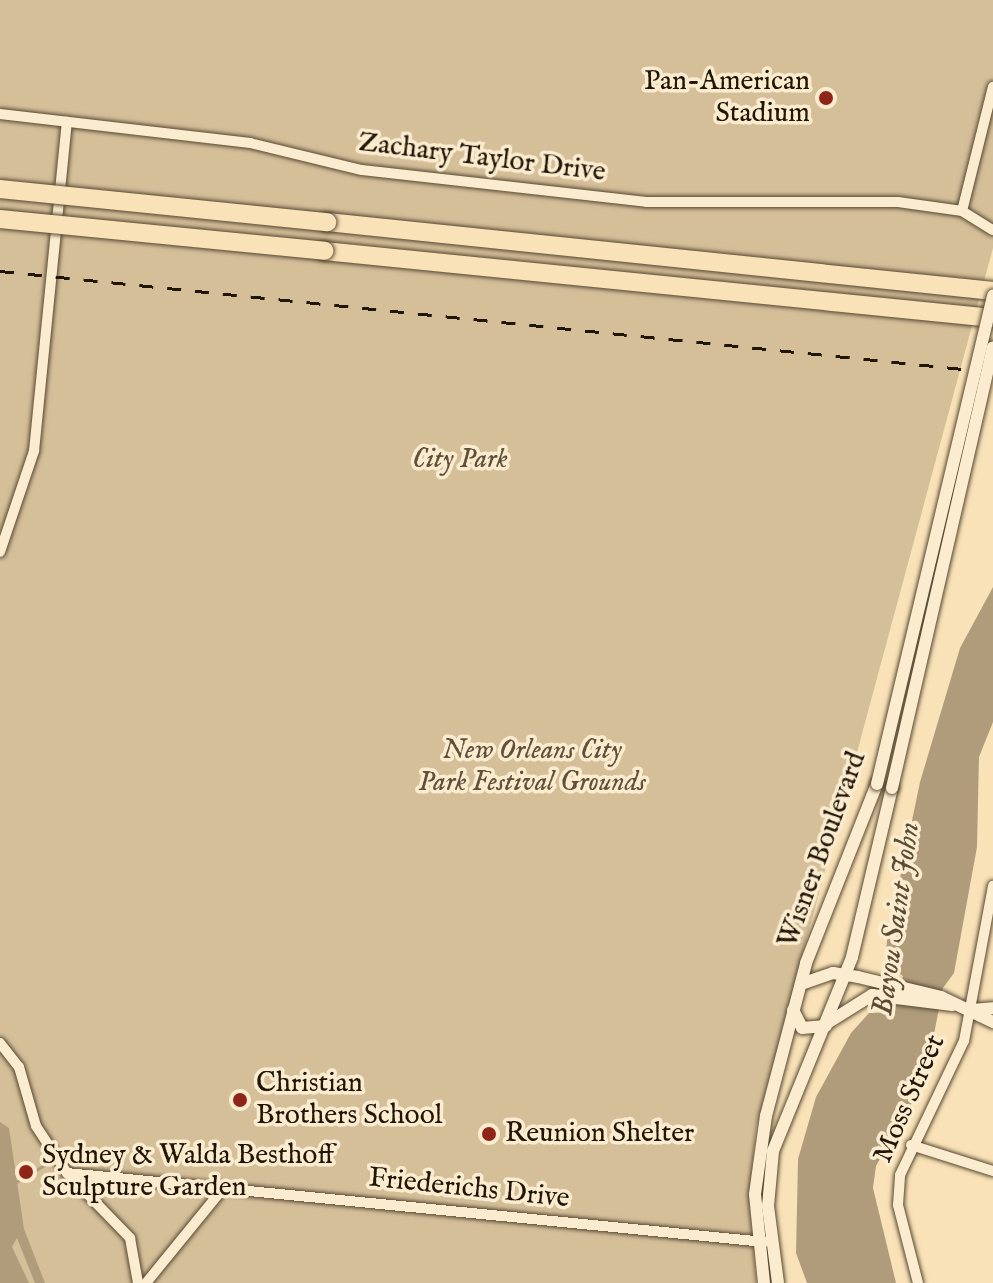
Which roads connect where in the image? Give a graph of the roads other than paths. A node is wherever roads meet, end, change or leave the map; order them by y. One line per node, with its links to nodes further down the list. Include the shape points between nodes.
1 (993, 87): 5 (street)
2 (0, 114): 3 (street, Zachary Taylor Drive)
3 (67, 122): 5 (street, Zachary Taylor Drive, via 250,143 362,170 646,202 839,200); 11 (street, via 34,451)
4 (0, 189): 8 (highway, bridge)
5 (962, 211): 7 (street, Zachary Taylor Drive)
6 (0, 219): 9 (highway, bridge)
7 (993, 230)
8 (993, 294): 14 (street, Wisner Boulevard, bridge, via 877,784)
9 (993, 318)
10 (993, 347): 13 (street, Wisner Boulevard, bridge)
11 (0, 552)
12 (993, 886): 18 (street, Moss Street)
13 (846, 975): 14 (street); 15 (street); 20 (street, Wisner Boulevard)
14 (801, 984): 17 (street, Wisner Boulevard)
15 (898, 993): 18 (street); 20 (street, via 872,995)
16 (993, 1008): 18 (street)
17 (793, 1010): 20 (street, via 802,1028); 26 (street, Wisner Boulevard, via 758,1151)
18 (972, 1010): 19 (street); 22 (street, Moss Street, via 958,1061)
19 (993, 1022)
20 (827, 1024): 26 (street, Wisner Boulevard, via 776,1142)
21 (0, 1043): 24 (street, via 19,1067 36,1126)
22 (911, 1145): 23 (street); 31 (street, Moss Street, via 898,1205)
23 (993, 1171)
24 (67, 1173): 25 (street, Friederichs Drive); 27 (street, via 130,1238)
25 (221, 1191): 26 (street, Friederichs Drive); 28 (street)
26 (765, 1242): 29 (street, Wisner Boulevard); 30 (street, Wisner Boulevard)
27 (138, 1283)
28 (146, 1283)
29 (764, 1283)
30 (778, 1283)
31 (918, 1283)

